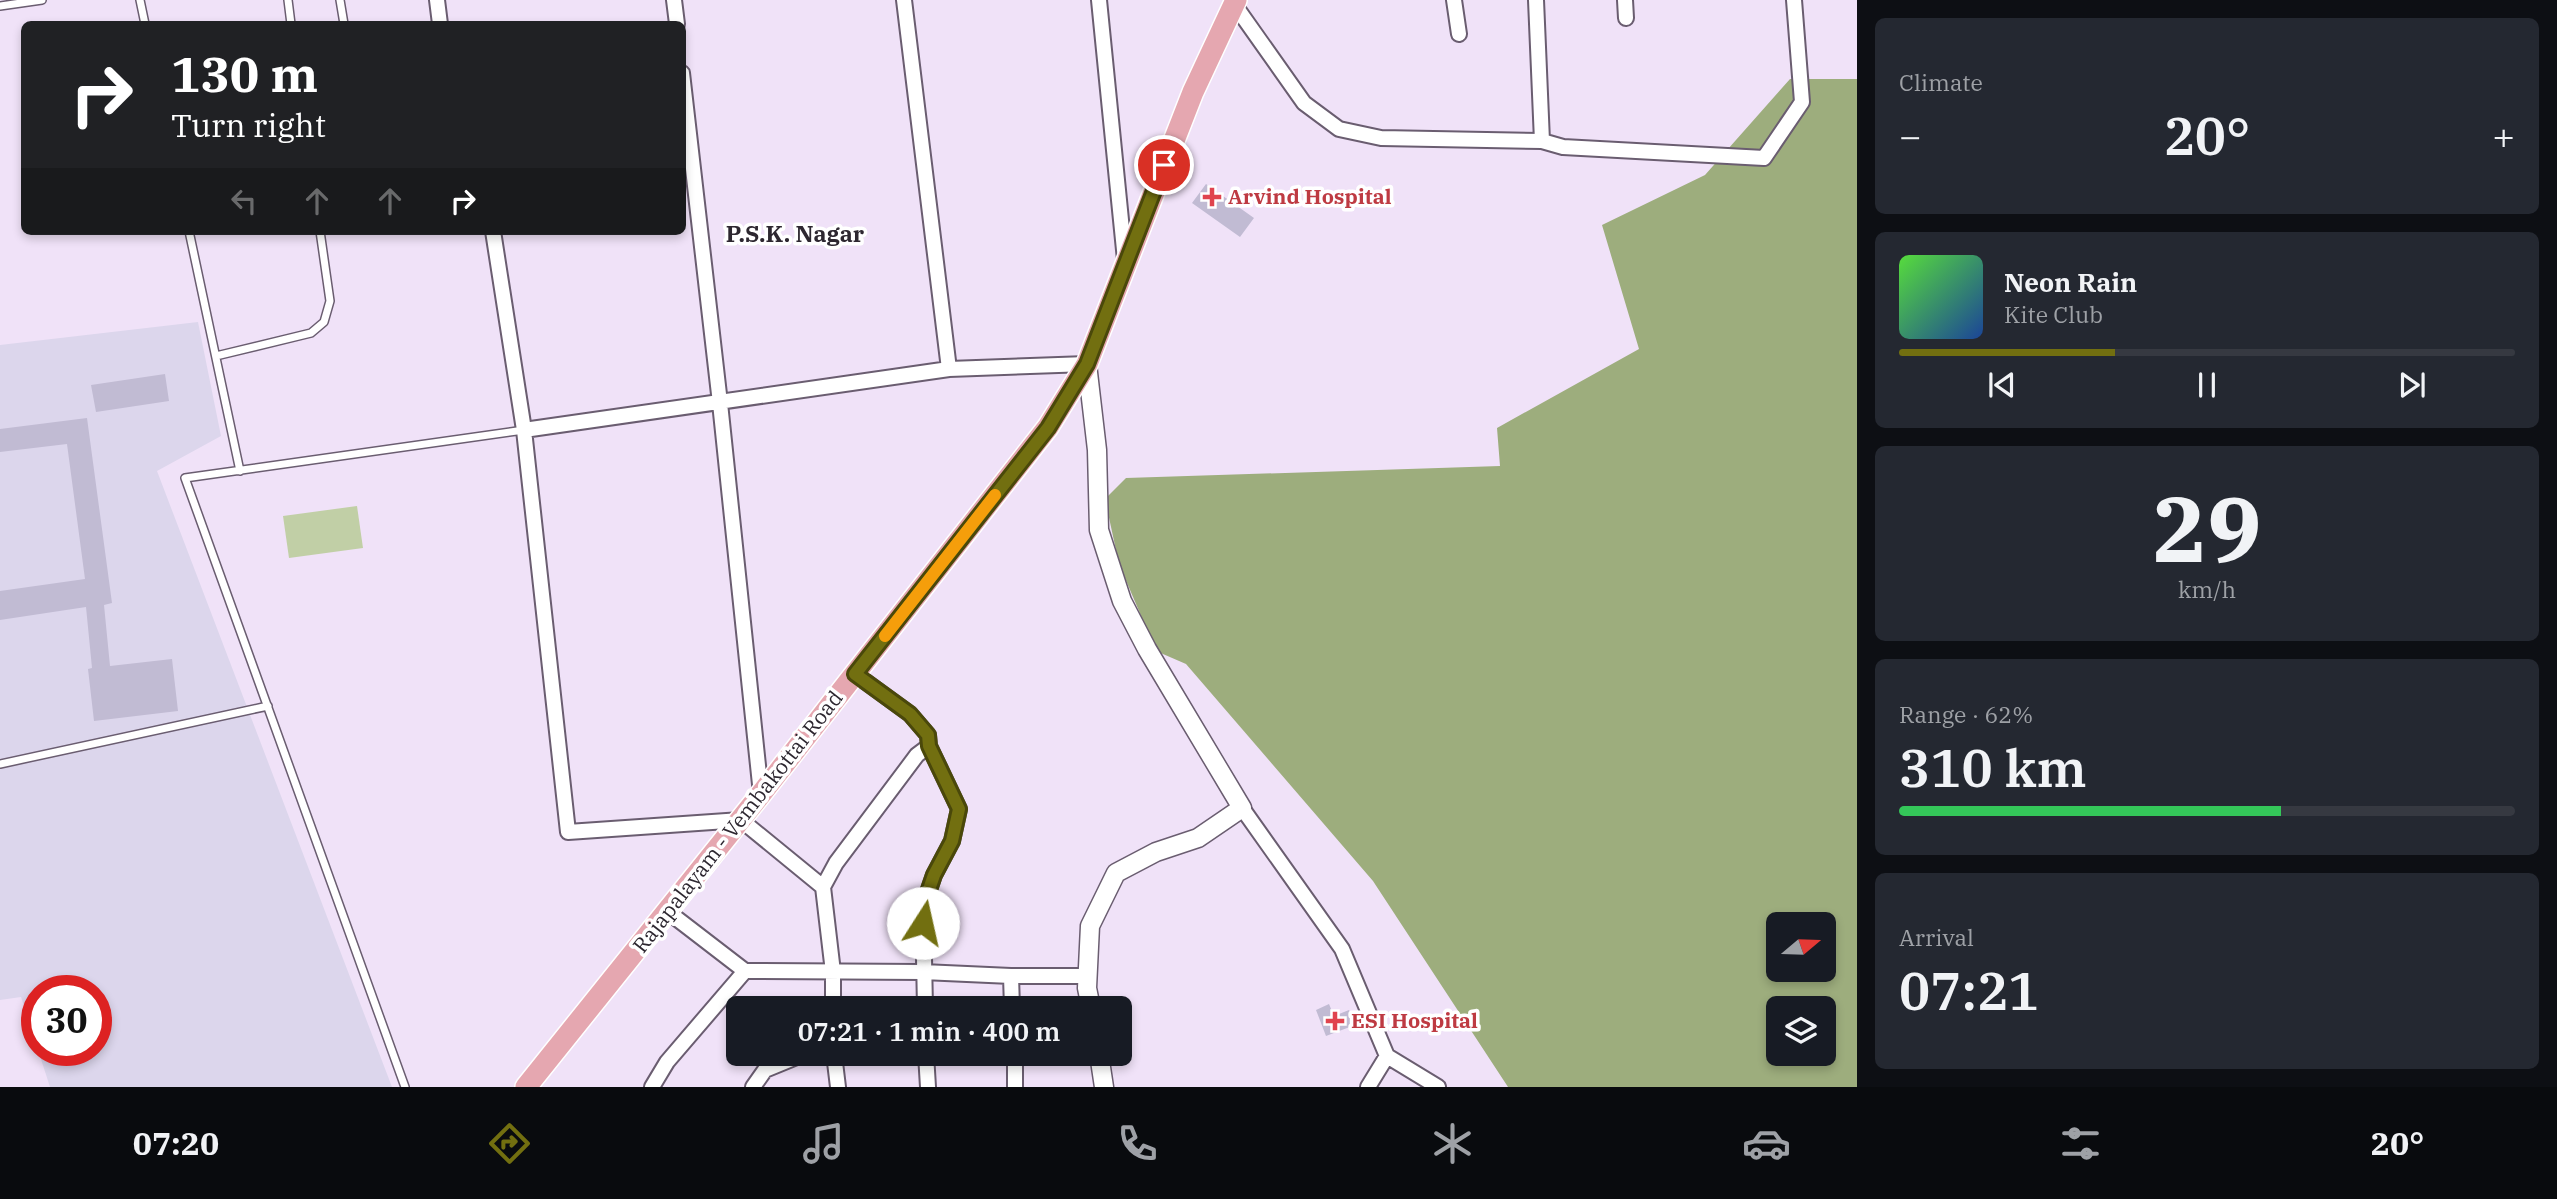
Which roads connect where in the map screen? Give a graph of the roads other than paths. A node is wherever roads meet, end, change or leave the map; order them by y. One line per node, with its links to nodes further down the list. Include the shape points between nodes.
1 (42, 0): 14 (lane)
2 (140, 0): 16 (lane)
3 (288, 0): 17 (lane)
4 (340, 0): 18 (lane)
5 (437, 0): 19 (street)
6 (674, 0): 20 (street)
7 (904, 0): 30 (street)
8 (1099, 0): 27 (street)
9 (1454, 0): 21 (street)
10 (1536, 0): 23 (street)
11 (1625, 0): 15 (street)
12 (1794, 0): 23 (street, via 1802,103 1763,158 1563,147)
13 (1235, 2): 23 (street, via 1304,103 1339,129 1381,138); 27 (main road, Rajapalayam - Vembakottai Road, via 1193,92)
14 (0, 6)
15 (1626, 18)
16 (144, 21)
17 (291, 21)
18 (344, 21)
19 (440, 21)
20 (677, 21)
21 (1459, 34)
22 (686, 108): 31 (street)
23 (1542, 141)
24 (190, 235): 28 (lane)
25 (321, 235): 28 (lane, via 330,301 324,321 312,333)
26 (494, 235): 32 (street)
27 (1126, 264): 29 (main road, Rajapalayam - Vembakottai Road)
28 (216, 356): 33 (lane)
29 (1087, 364): 30 (street); 34 (main road, Rajapalayam - Vembakottai Road, via 1048,428); 39 (street, via 1097,450 1099,530 1122,601)
30 (949, 369): 31 (street)
31 (720, 403): 32 (street); 38 (street)
32 (524, 430): 33 (lane); 40 (street, via 568,832)
33 (240, 471): 35 (lane, via 185,478)
34 (855, 674): 36 (street, via 910,714 928,735); 38 (main road, Rajapalayam - Vembakottai Road)
35 (268, 706): 37 (lane); 59 (lane)
36 (929, 746): 41 (street, via 917,755 844,852); 45 (street, via 959,809 952,841 923,907)
37 (0, 764)
38 (761, 794): 40 (main road, Rajapalayam - Vembakottai Road)
39 (1242, 808): 47 (street, via 1198,838 1156,852 1116,873 1090,926); 52 (street, via 1342,949)
40 (741, 820): 41 (street); 42 (main road, Rajapalayam - Vembakottai Road)
41 (823, 887): 44 (street)
42 (667, 911): 43 (street); 60 (main road, Rajapalayam - Vembakottai Road)
43 (745, 971): 44 (street); 61 (street, via 667,1062)
44 (833, 972): 45 (street); 48 (street)
45 (923, 972): 46 (street); 49 (street)
46 (1011, 976): 47 (street); 50 (street)
47 (1088, 976): 51 (street)
48 (833, 996)
49 (924, 996)
50 (1012, 996)
51 (1090, 996)
52 (1387, 1056): 58 (street); 67 (street)
53 (775, 1066): 62 (street, via 765,1070)
54 (835, 1066): 63 (street)
55 (927, 1066): 64 (street)
56 (1015, 1066): 65 (street)
57 (1101, 1066): 66 (street)
58 (1409, 1069): 68 (street); 69 (street)
59 (405, 1087)
60 (526, 1087)
61 (652, 1087)
62 (753, 1087)
63 (838, 1087)
64 (928, 1087)
65 (1015, 1087)
66 (1104, 1087)
67 (1368, 1087)
68 (1417, 1087)
69 (1438, 1087)

